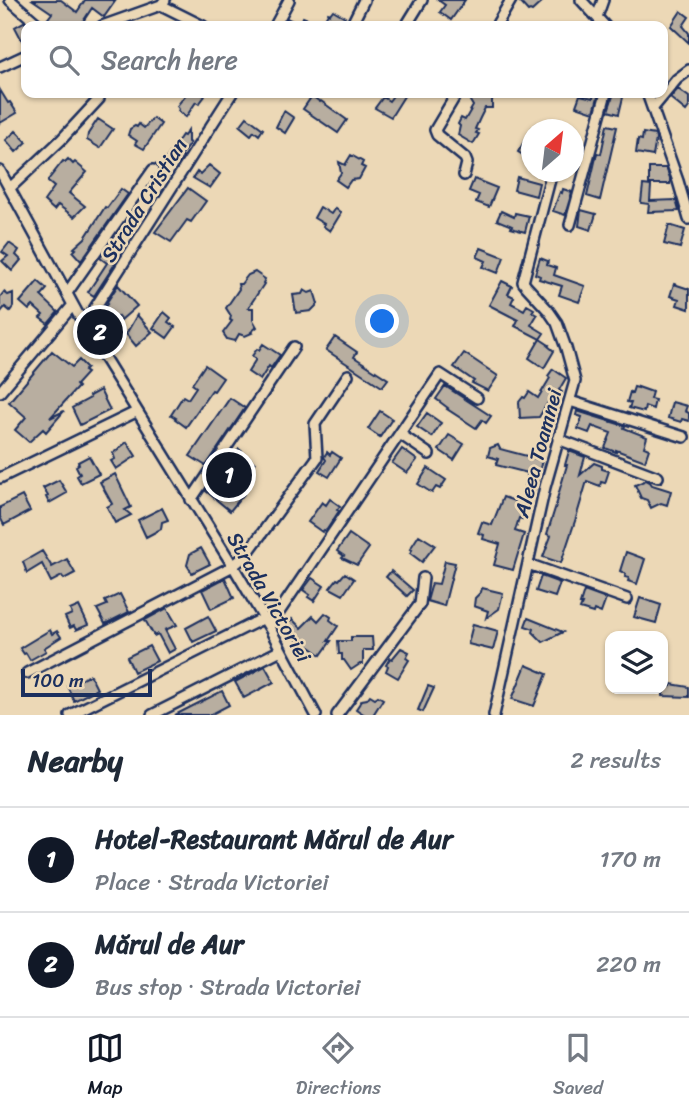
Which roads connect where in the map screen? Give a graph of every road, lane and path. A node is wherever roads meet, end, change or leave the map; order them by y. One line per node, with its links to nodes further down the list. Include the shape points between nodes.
1 (10, 0): 10 (street)
2 (289, 0): 13 (street)
3 (364, 0): 14 (street)
4 (422, 0): 15 (street)
5 (511, 0): 16 (street)
6 (582, 0): 9 (street)
7 (603, 0): 9 (street)
8 (163, 3): 11 (street); 12 (street)
9 (597, 17): 17 (street)
10 (34, 21)
11 (115, 21)
12 (194, 21)
13 (278, 21)
14 (354, 21)
15 (409, 21)
16 (499, 21)
17 (601, 21)
18 (21, 57): 19 (street)
19 (0, 67)
20 (689, 70): 21 (street)
21 (668, 90)
22 (229, 98): 38 (street, Strada Cristian)
23 (454, 98): 31 (street, via 435,130 465,158)
24 (605, 98): 35 (street)
25 (649, 98): 28 (street)
26 (661, 98): 28 (street)
27 (99, 99): 33 (street)
28 (653, 108): 34 (street)
29 (153, 170): 36 (street)
30 (0, 171): 33 (street, Strada Victoriei)
31 (464, 175)
32 (549, 182): 43 (street, Aleea Toamnei, via 523,282 548,310 566,348 575,381)
33 (10, 188): 36 (street, Strada Victoriei)
34 (689, 219)
35 (570, 225)
36 (67, 293): 37 (street, Strada Victoriei)
37 (74, 305): 38 (street, Strada Victoriei); 41 (street)
38 (84, 326): 44 (street, Strada Victoriei)
39 (294, 347): 51 (street)
40 (348, 375): 53 (street, via 315,424 317,458 246,555)
41 (0, 392)
42 (477, 398): 45 (street, via 440,374)
43 (570, 401): 46 (street); 47 (street, Aleea Toamnei)
44 (136, 412): 50 (street); 51 (street, Strada Victoriei)
45 (400, 433): 48 (street); 57 (street)
46 (684, 437)
47 (558, 439): 49 (street); 52 (street, Aleea Toamnei)
48 (429, 454)
49 (658, 477)
50 (0, 478)
51 (191, 500): 53 (street, Strada Victoriei)
52 (528, 564): 55 (street); 64 (street, Aleea Toamnei)
53 (233, 566): 56 (street, Strada Victoriei); 59 (street)
54 (423, 578): 63 (street, via 420,604)
55 (627, 598)
56 (264, 618): 57 (street, Strada Victoriei); 60 (street)
57 (269, 627): 58 (street, Strada Victoriei)
58 (281, 650): 61 (street); 62 (street, Strada Victoriei)
59 (27, 673)
60 (70, 715)
61 (152, 715)
62 (316, 715)
63 (337, 715)
64 (494, 715)

